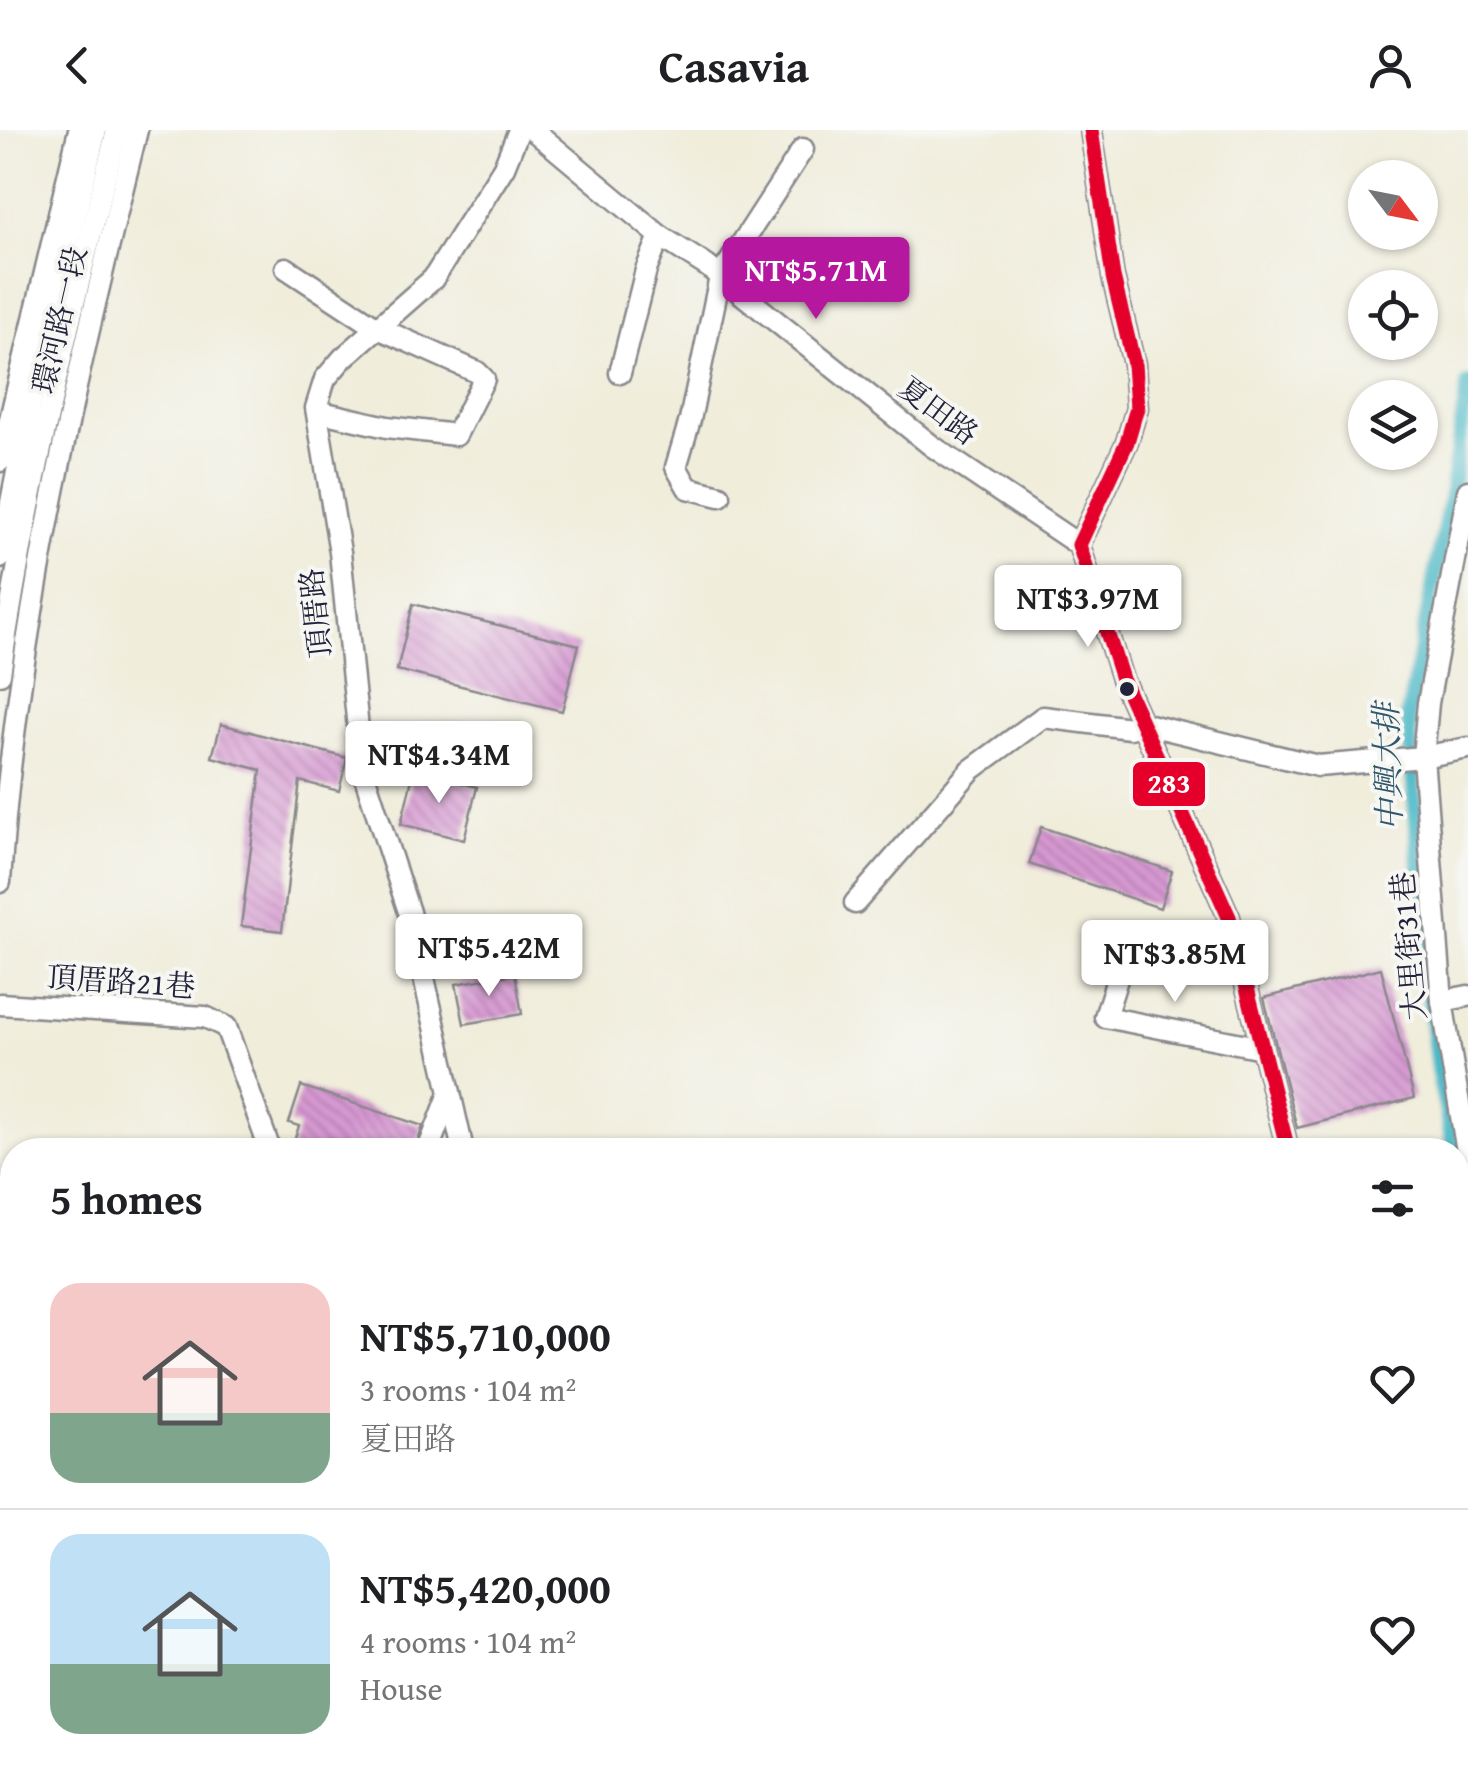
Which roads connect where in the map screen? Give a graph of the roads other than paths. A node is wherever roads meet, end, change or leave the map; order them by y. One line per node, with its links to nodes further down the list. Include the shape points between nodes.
1 (79, 130): 15 (street, 環河路一段)
2 (96, 130): 19 (street, 環河路一段)
3 (117, 130): 20 (street, 環河路一段, via 59,358)
4 (138, 130): 24 (street, 環河路一段, via 86,336 38,570 12,742)
5 (518, 130): 12 (street, via 504,167 433,278)
6 (533, 130): 9 (street, 夏田路)
7 (1091, 130): 18 (street, via 1137,408)
8 (803, 149): 11 (street)
9 (660, 236): 11 (street, 夏田路); 13 (street)
10 (286, 268): 12 (street)
11 (720, 277): 16 (street, via 676,467 688,488); 18 (street, 夏田路, via 932,446)
12 (376, 327): 14 (street, via 325,379); 14 (street, via 484,379 456,436)
13 (620, 373)
14 (317, 411): 31 (street, 頂厝路, via 340,552 362,768 409,912)
15 (0, 461)
16 (720, 496)
17 (1468, 497): 23 (street, 大里街31巷)
18 (1079, 545): 21 (street, via 1122,679)
19 (0, 558)
20 (0, 674)
21 (1145, 724): 23 (street, via 1318,766); 25 (street, via 1130,728 1043,716 971,770); 30 (street, via 1229,917)
22 (1468, 748): 23 (street)
23 (1423, 757): 28 (street, 大里街31巷)
24 (0, 882)
25 (855, 903)
26 (1130, 938): 30 (street, via 1105,1017)
27 (1468, 996): 28 (street)
28 (1442, 1001): 36 (street, 大里街31巷)
29 (0, 1004): 32 (street, 頂厝路21巷, via 205,1017 226,1027)
30 (1262, 1048): 35 (street)
31 (450, 1091): 33 (street); 34 (street, 頂厝路)
32 (266, 1138)
33 (432, 1138)
34 (461, 1138)
35 (1285, 1138)
36 (1465, 1138)

